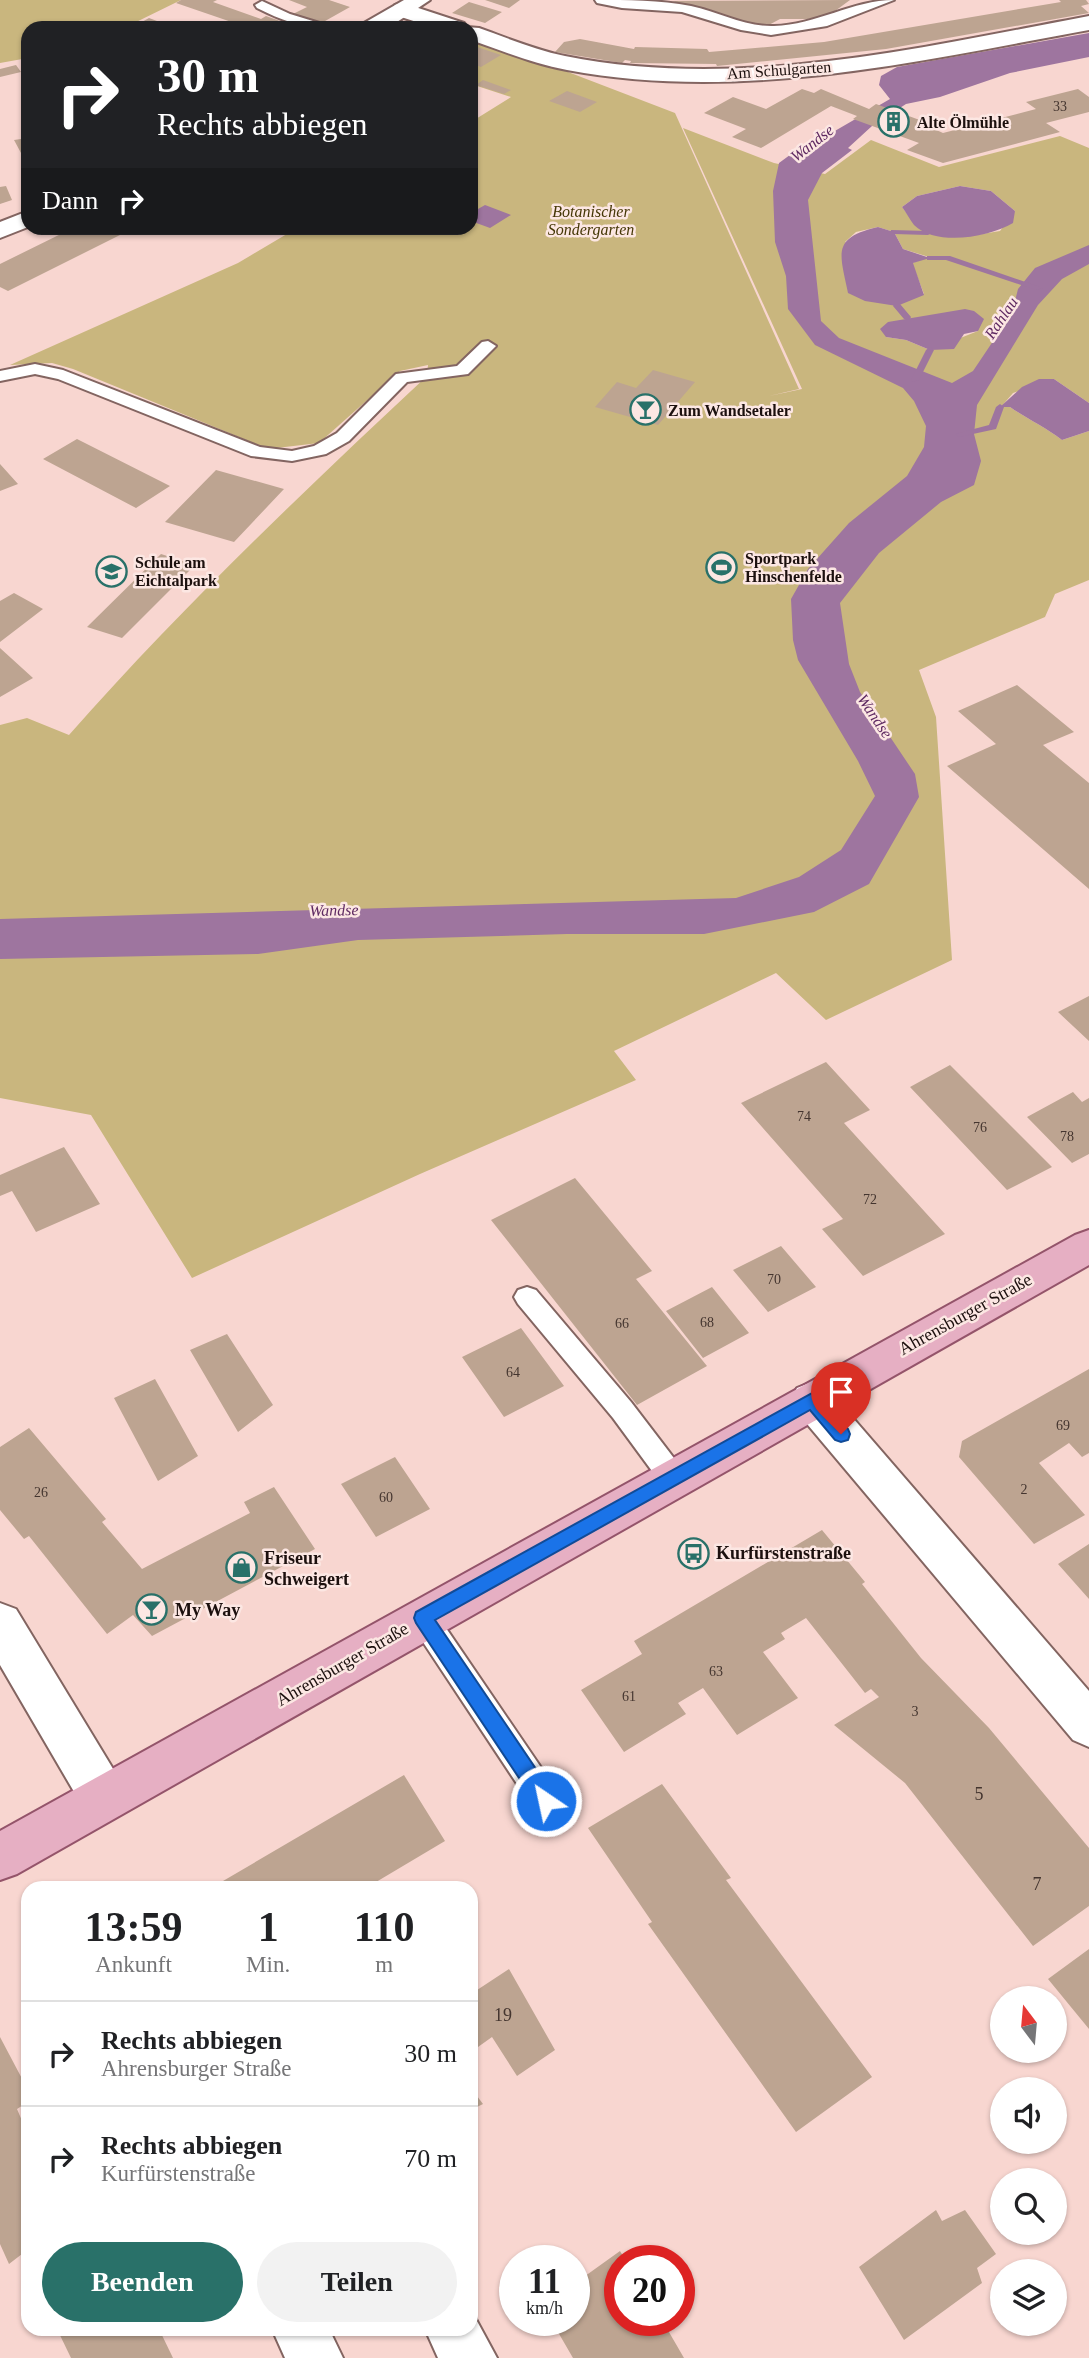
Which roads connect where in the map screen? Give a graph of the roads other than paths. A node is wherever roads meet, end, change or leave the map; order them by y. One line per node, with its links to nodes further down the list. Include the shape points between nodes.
1 (602, 0): 2 (lane, via 623,6 667,5 773,30 838,19)
2 (887, 0)
3 (262, 5): 5 (lane)
4 (411, 5): 6 (street); 7 (street)
5 (298, 21)
6 (384, 21)
7 (442, 21)
8 (1089, 23): 9 (street, Am Schulgarten, via 838,66 698,75 567,63)
9 (478, 35)
10 (21, 221): 11 (street)
11 (0, 231)
12 (488, 346): 13 (lane, via 461,370 402,378 343,437 320,450 292,456 257,452 63,375 35,369)
13 (0, 376)
14 (1089, 1246): 16 (main road, Ahrensburger Straße)
15 (527, 1297): 17 (lane)
16 (812, 1400): 17 (main road, Ahrensburger Straße); 20 (street)
17 (673, 1478): 18 (main road, Ahrensburger Straße)
18 (423, 1618): 21 (main road, Ahrensburger Straße); 22 (lane)
19 (0, 1623): 21 (street)
20 (1089, 1725)
21 (104, 1798): 23 (main road, Ahrensburger Straße)
22 (546, 1801)
23 (0, 1857)
24 (303, 2336): 26 (street)
25 (456, 2336): 27 (street)
26 (316, 2358)
27 (469, 2358)

